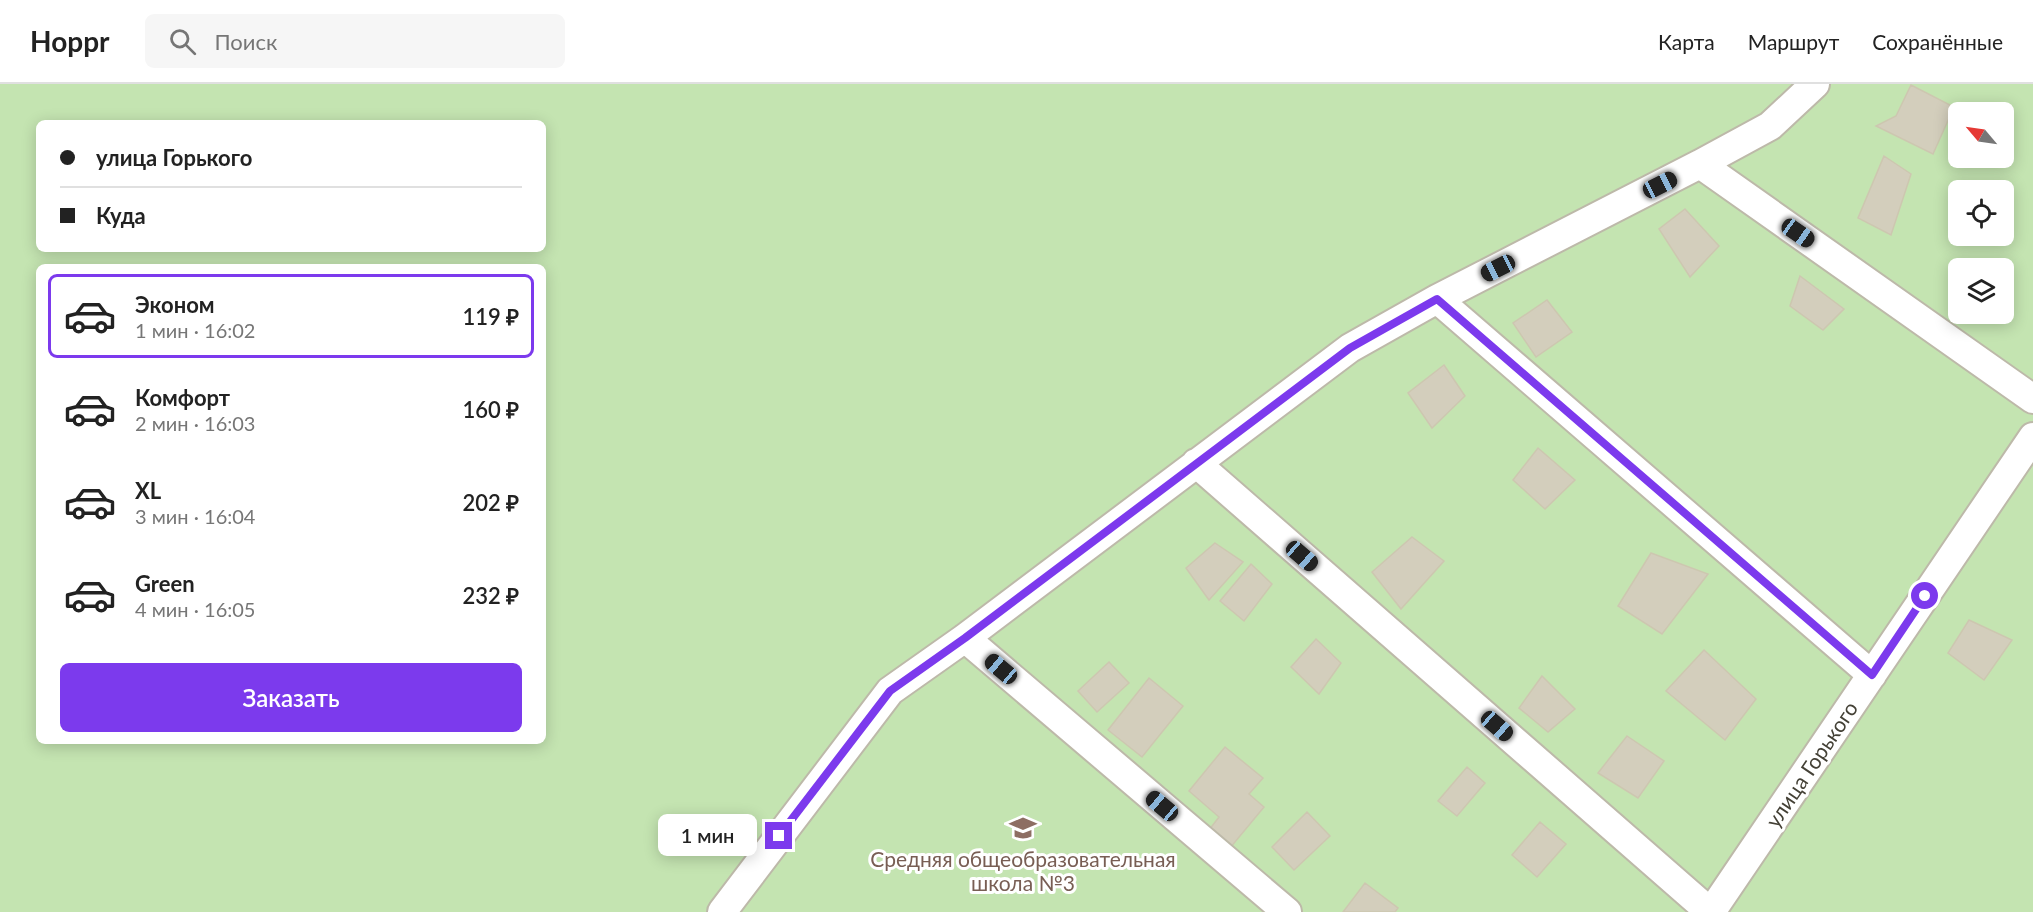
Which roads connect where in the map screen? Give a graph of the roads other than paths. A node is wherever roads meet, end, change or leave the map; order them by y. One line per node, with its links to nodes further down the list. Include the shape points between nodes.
1 (1815, 84): 2 (street, via 1770,126)
2 (1701, 164): 3 (street); 4 (street)
3 (1437, 299): 6 (street, via 1350,348); 8 (street)
4 (2033, 399)
5 (2033, 437): 8 (street, улица Горького)
6 (1196, 463): 7 (street); 11 (street)
7 (965, 638): 9 (street, via 890,691); 10 (street)
8 (1872, 675): 11 (street, улица Горького)
9 (722, 912)
10 (1287, 912)
11 (1711, 912)

